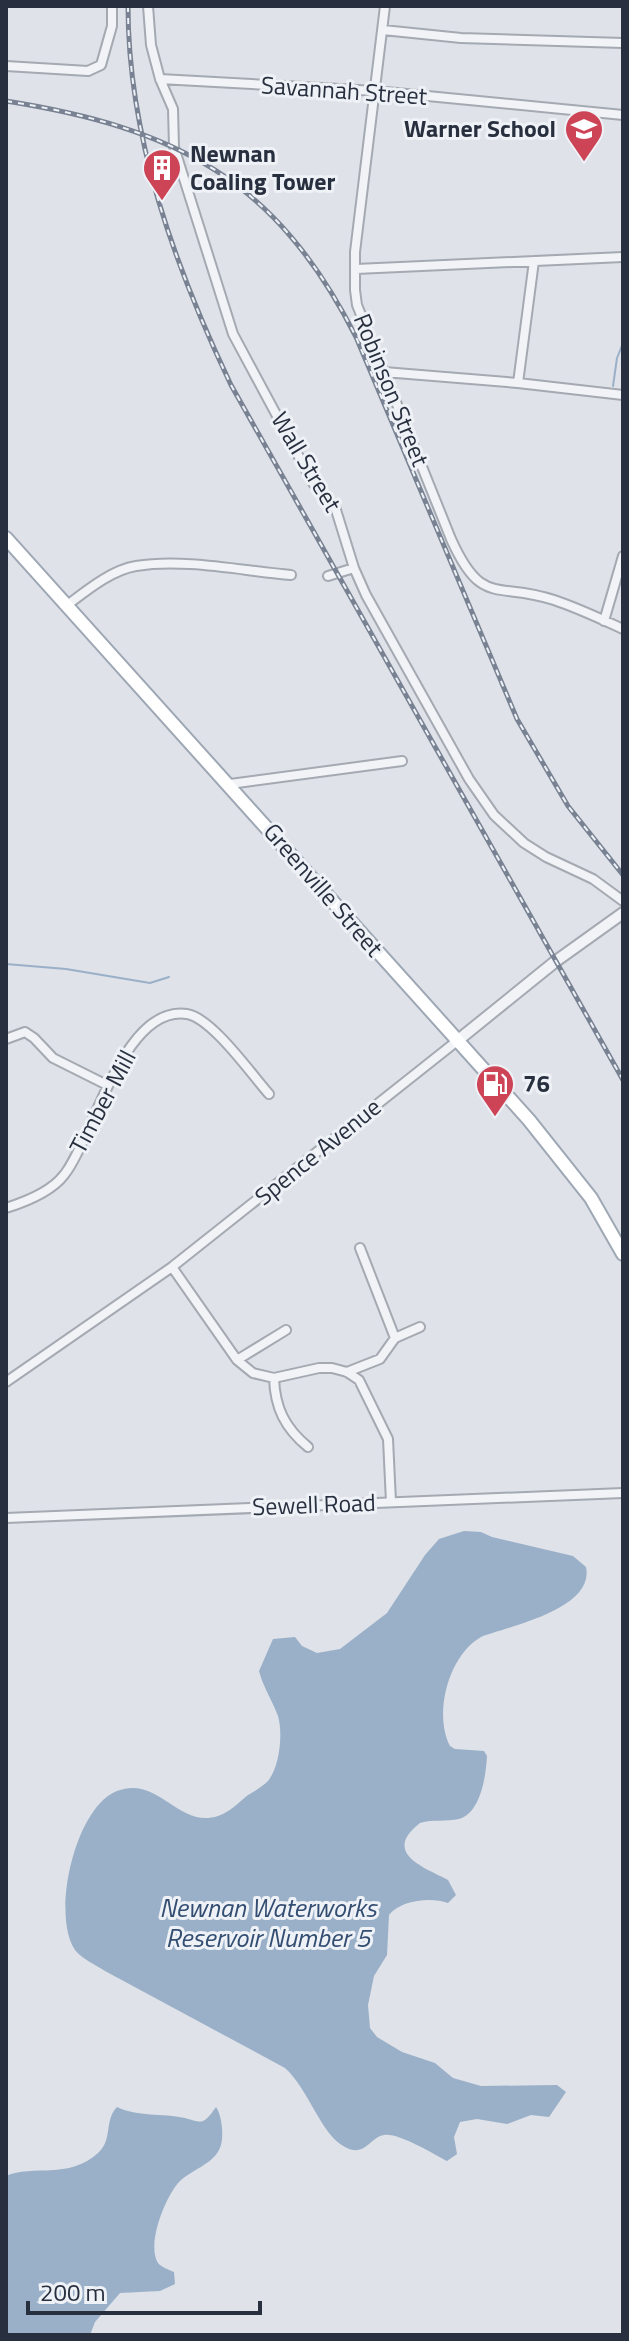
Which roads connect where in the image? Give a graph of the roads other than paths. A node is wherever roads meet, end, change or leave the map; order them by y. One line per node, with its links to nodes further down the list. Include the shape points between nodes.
1 (112, 6): 6 (street, via 101,65 88,71)
2 (148, 6): 7 (street, Wall Street)
3 (385, 6): 4 (street, Robinson Street)
4 (383, 30): 5 (street); 8 (street, Robinson Street)
5 (623, 43)
6 (6, 66)
7 (160, 79): 8 (street, Savannah Street); 18 (street, Wall Street, via 173,109 174,147 233,334 313,483 336,510)
8 (376, 91): 9 (street, Savannah Street); 12 (street, Robinson Street)
9 (623, 115)
10 (623, 257): 11 (street)
11 (534, 261): 12 (street); 14 (street)
12 (356, 269): 13 (street, Robinson Street, via 357,305)
13 (384, 372): 14 (street); 22 (street, Robinson Street, via 468,573 489,589 554,600)
14 (518, 383): 15 (street)
15 (623, 395)
16 (6, 538): 21 (main road, Greenville Street)
17 (623, 556): 22 (street)
18 (354, 568): 20 (street); 26 (street, Wall Street, via 494,815 524,843)
19 (291, 575): 21 (street, via 173,564 134,566)
20 (328, 576)
21 (66, 606): 25 (main road, Greenville Street)
22 (604, 621): 23 (street, Robinson Street)
23 (623, 629)
24 (402, 761): 25 (street)
25 (230, 784): 29 (main road, Greenville Street)
26 (623, 901)
27 (623, 913): 29 (street, Spence Avenue)
28 (6, 1039): 30 (street, via 25,1032 53,1058)
29 (457, 1041): 34 (main road, Greenville Street, via 567,1164); 35 (street, Spence Avenue)
30 (107, 1085): 31 (street, Timber Mill, via 150,1026 168,1016 188,1014 207,1024); 32 (street, Timber Mill, via 64,1176)
31 (269, 1094)
32 (6, 1208)
33 (360, 1248): 38 (street)
34 (623, 1254)
35 (172, 1267): 39 (street); 42 (street, Spence Avenue)
36 (420, 1327): 38 (street)
37 (286, 1330): 39 (street)
38 (395, 1338): 40 (street, via 380,1359)
39 (237, 1360): 41 (street, via 253,1373)
40 (347, 1372): 41 (street, via 319,1368); 45 (street, via 359,1380 388,1439)
41 (274, 1378): 43 (street, via 280,1416)
42 (6, 1382)
43 (308, 1447)
44 (623, 1493): 45 (street, Sewell Road)
45 (391, 1502): 46 (street, Sewell Road)
46 (6, 1518)

